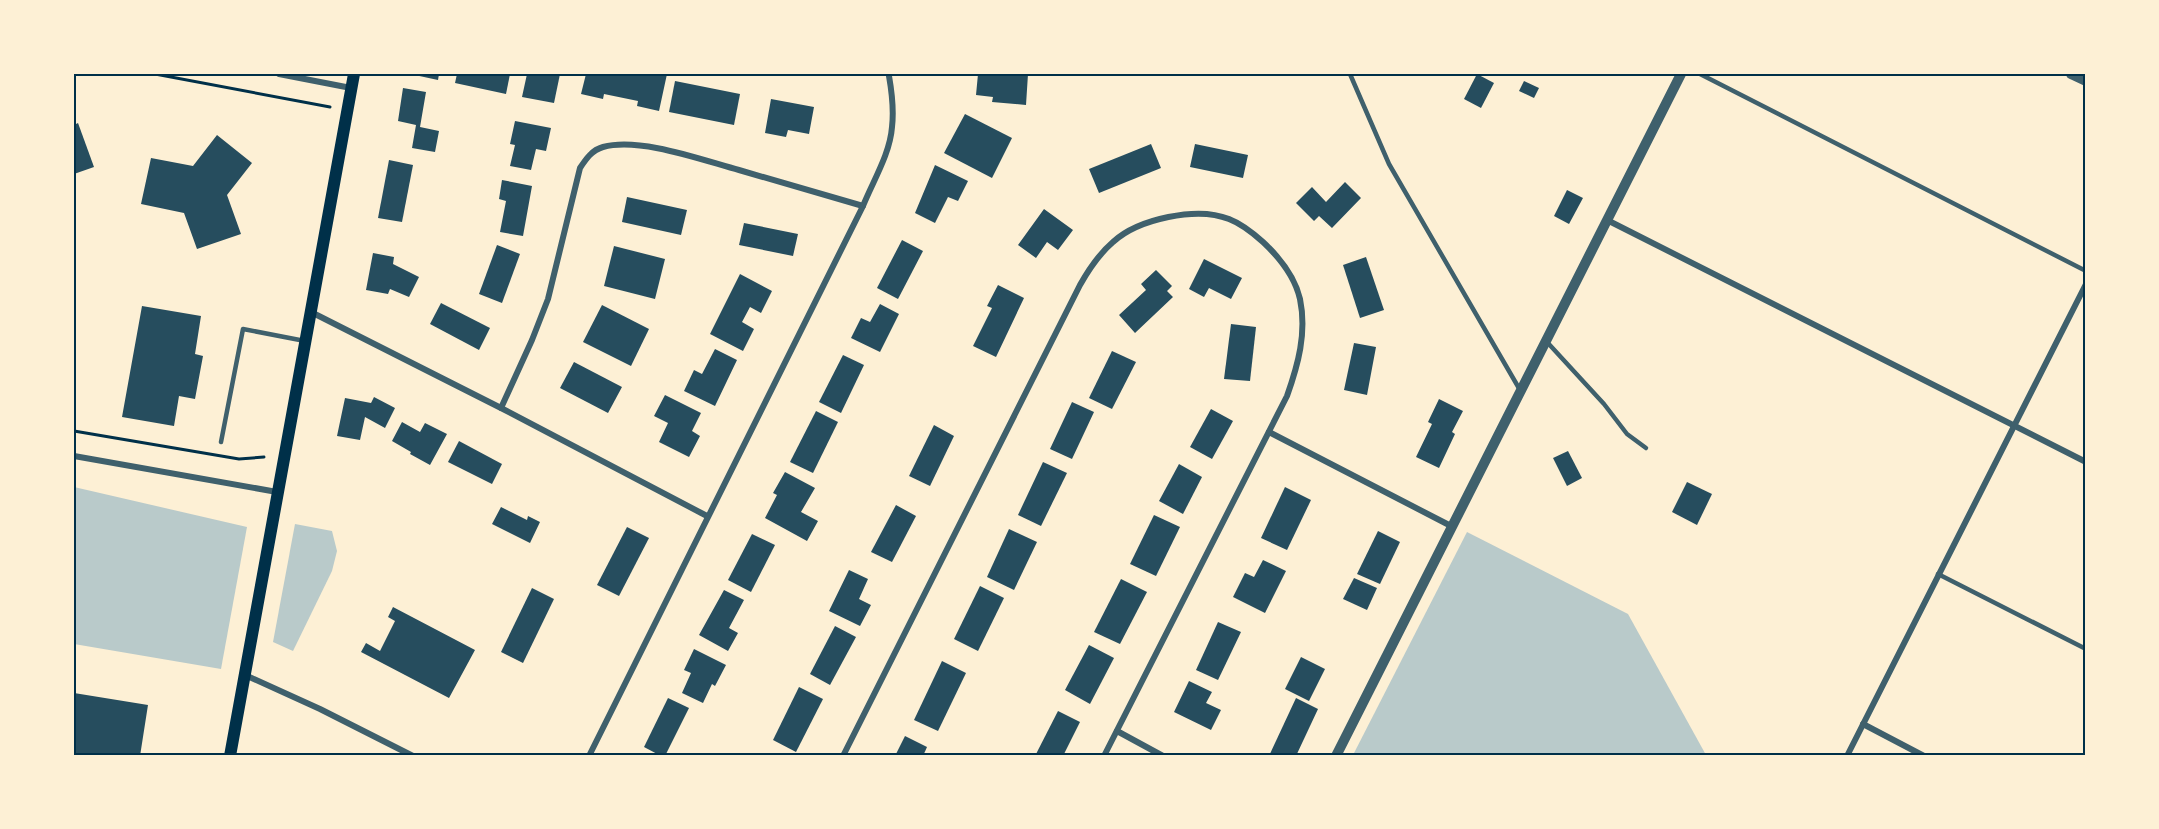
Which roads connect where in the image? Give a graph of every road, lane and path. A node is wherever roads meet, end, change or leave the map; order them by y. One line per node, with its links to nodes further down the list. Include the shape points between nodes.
1 (154, 74): 11 (path)
2 (279, 74): 10 (street)
3 (354, 74): 10 (main road)
4 (1350, 74): 19 (lane, via 1389,164)
5 (1681, 74): 13 (street)
6 (1700, 74): 14 (lane)
7 (2071, 74): 9 (street)
8 (889, 76): 12 (street, via 893,100 889,145)
9 (2085, 81)
10 (351, 87): 16 (main road)
11 (330, 107)
12 (863, 206): 20 (street, via 643,146 615,145 590,153 580,168 548,299); 30 (street)
13 (1607, 220): 17 (street); 21 (street)
14 (2085, 271)
15 (2085, 284): 21 (street)
16 (310, 312): 18 (main road); 20 (street)
17 (1546, 340): 19 (street); 25 (lane, via 1628,434)
18 (305, 341): 24 (lane, via 243,329); 29 (main road)
19 (1520, 390): 31 (street)
20 (501, 408): 30 (street)
21 (2013, 425): 28 (street); 32 (street)
22 (74, 431): 27 (path, via 239,459)
23 (1269, 432): 31 (street); 36 (street); 40 (street, via 1287,396 1302,345 1299,298 1275,253 1228,218 1202,214 1155,220 1113,241 1096,260 1061,321)
24 (221, 442)
25 (1646, 448)
26 (74, 456): 29 (street)
27 (264, 457)
28 (2085, 462)
29 (277, 492): 34 (main road)
30 (707, 516): 39 (street)
31 (1451, 526): 43 (street)
32 (1938, 574): 33 (lane); 35 (street)
33 (2085, 649)
34 (244, 675): 37 (main road); 38 (street)
35 (1863, 724): 44 (street); 45 (street)
36 (1116, 732): 41 (street); 42 (street)
37 (230, 756)
38 (413, 756)
39 (589, 756)
40 (843, 756)
41 (1104, 756)
42 (1162, 756)
43 (1336, 756)
44 (1847, 756)
45 (1924, 756)

